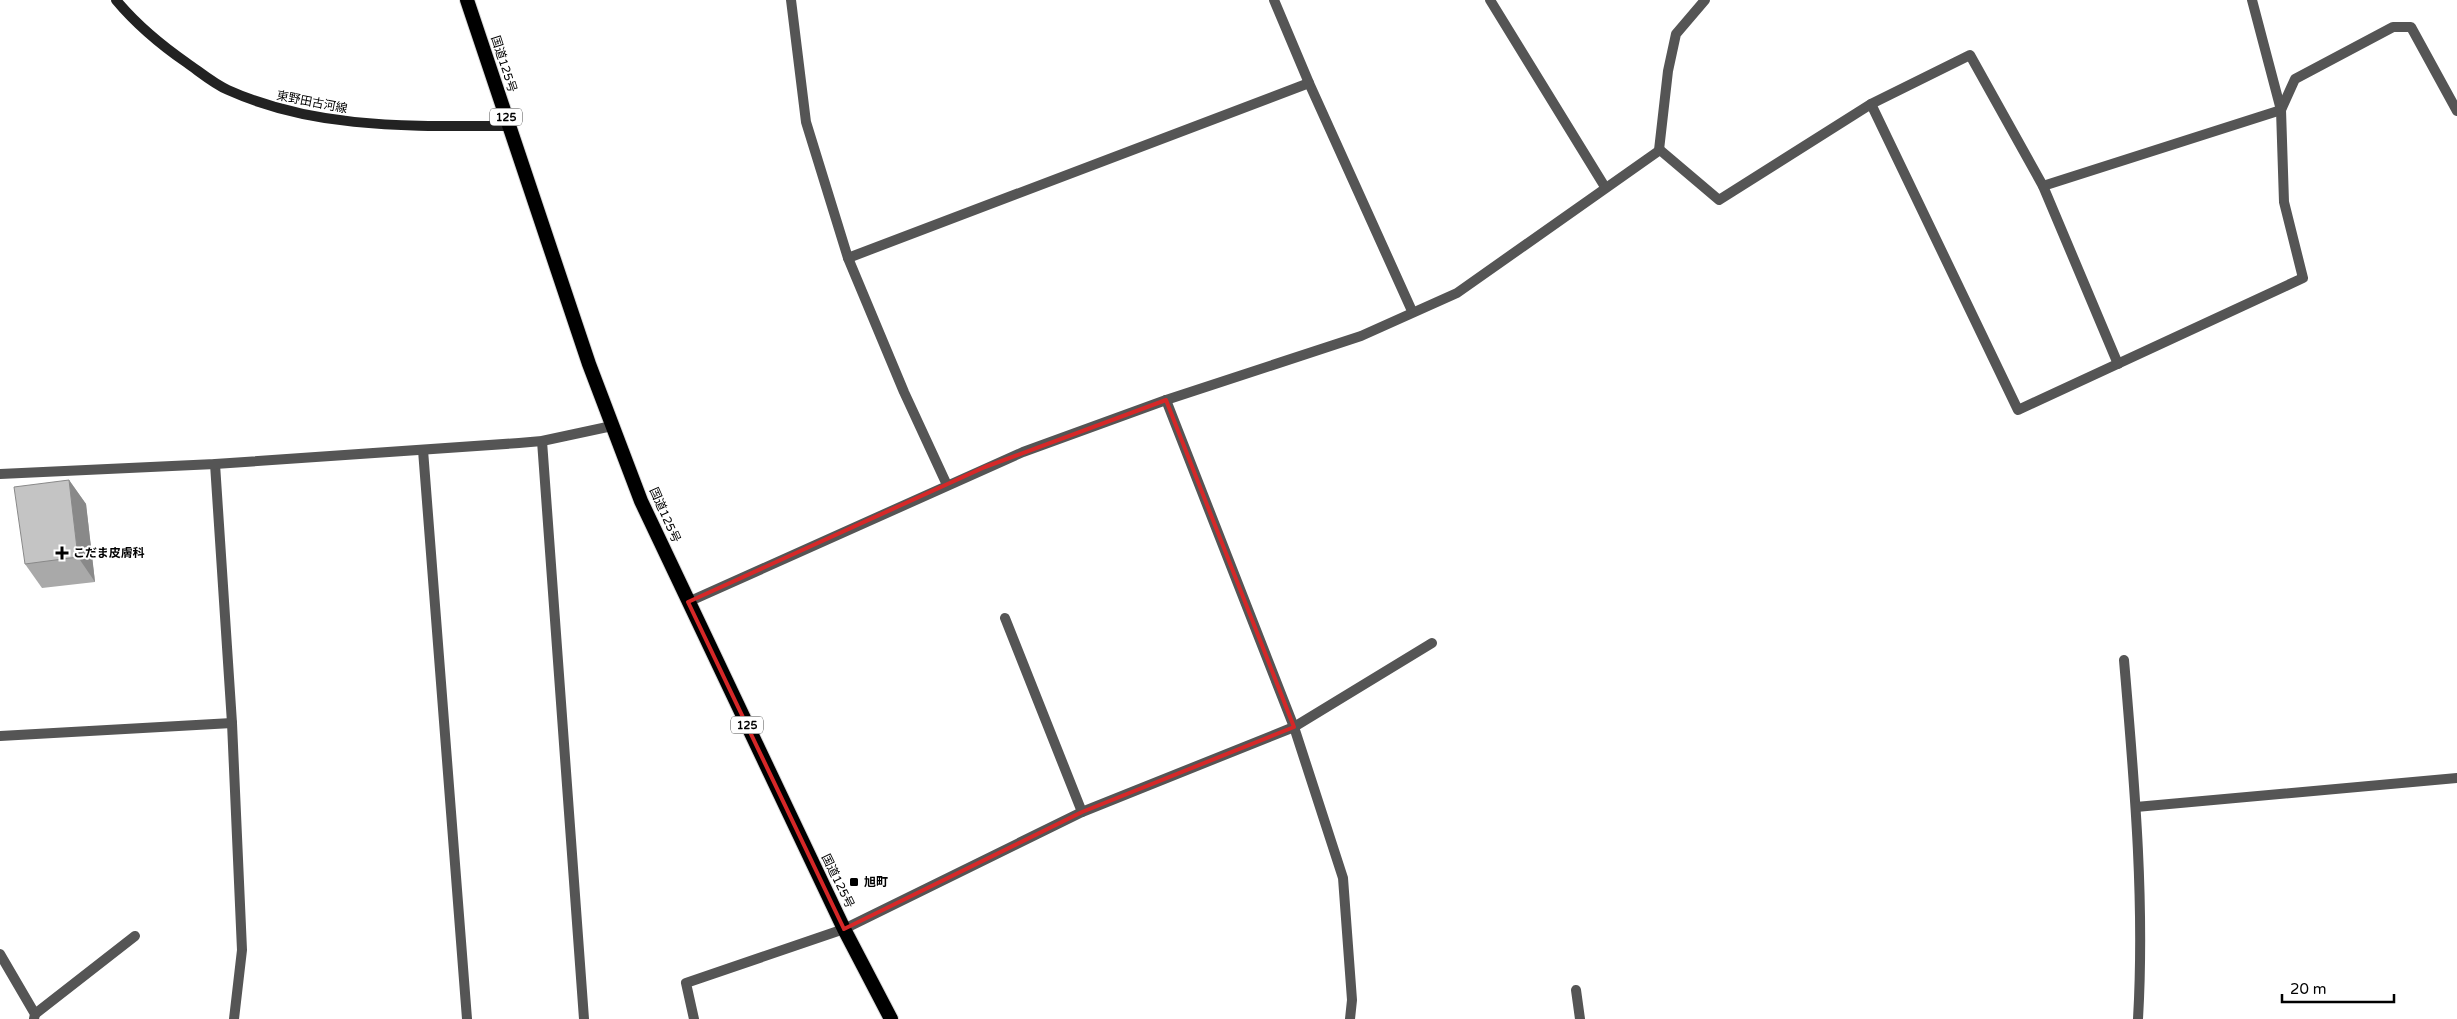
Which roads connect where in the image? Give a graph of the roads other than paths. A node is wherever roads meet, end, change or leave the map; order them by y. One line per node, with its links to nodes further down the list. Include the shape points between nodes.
1 (116, 0): 12 (main road, 東野田古河線, via 152,37 226,90 281,111 335,121 398,126)
2 (467, 0): 12 (highway, 国道125号 / 125)
3 (792, 0): 16 (street, via 806,122)
4 (1274, 0): 8 (street)
5 (1490, 0): 15 (street)
6 (1705, 0): 13 (street, via 1676,34)
7 (2252, 0): 10 (street)
8 (1309, 84): 16 (street); 17 (street)
9 (1871, 104): 13 (street, via 1719,200); 14 (street, via 1970,55); 18 (street, via 2018,410)
10 (2281, 110): 11 (street, via 2295,79 2393,28 2411,27); 14 (street); 18 (street, via 2284,202 2303,278)
11 (2457, 111)
12 (509, 126): 20 (highway, 国道125号 / 125)
13 (1659, 150): 15 (street)
14 (2043, 186): 18 (street)
15 (1605, 188): 17 (street, via 1457,293)
16 (848, 258): 25 (street)
17 (1412, 312): 19 (street, via 1361,336)
18 (2118, 364)
19 (1166, 400): 25 (street, via 1023,452); 31 (street)
20 (612, 426): 21 (street); 26 (highway, 国道125号 / 125, via 641,501)
21 (542, 441): 22 (street); 43 (street)
22 (423, 450): 23 (street); 42 (street)
23 (215, 464): 24 (street); 30 (street)
24 (0, 474)
25 (947, 485): 26 (street)
26 (688, 602): 36 (highway, 国道125号 / 125)
27 (1005, 618): 35 (street)
28 (1432, 643): 31 (street)
29 (2124, 660): 34 (street)
30 (232, 723): 32 (street); 41 (street, via 242,950)
31 (1294, 727): 35 (street); 46 (street, via 1343,878 1352,1000)
32 (0, 736)
33 (2457, 778): 34 (street)
34 (2136, 807): 48 (street)
35 (1082, 812): 36 (street)
36 (844, 929): 44 (street, via 686,983); 45 (highway, 国道125号 / 125)
37 (135, 936): 40 (street)
38 (0, 954): 40 (street)
39 (1576, 990): 47 (street)
40 (35, 1016)
41 (234, 1019)
42 (467, 1019)
43 (584, 1019)
44 (694, 1019)
45 (891, 1019)
46 (1350, 1019)
47 (1580, 1019)
48 (2138, 1019)

